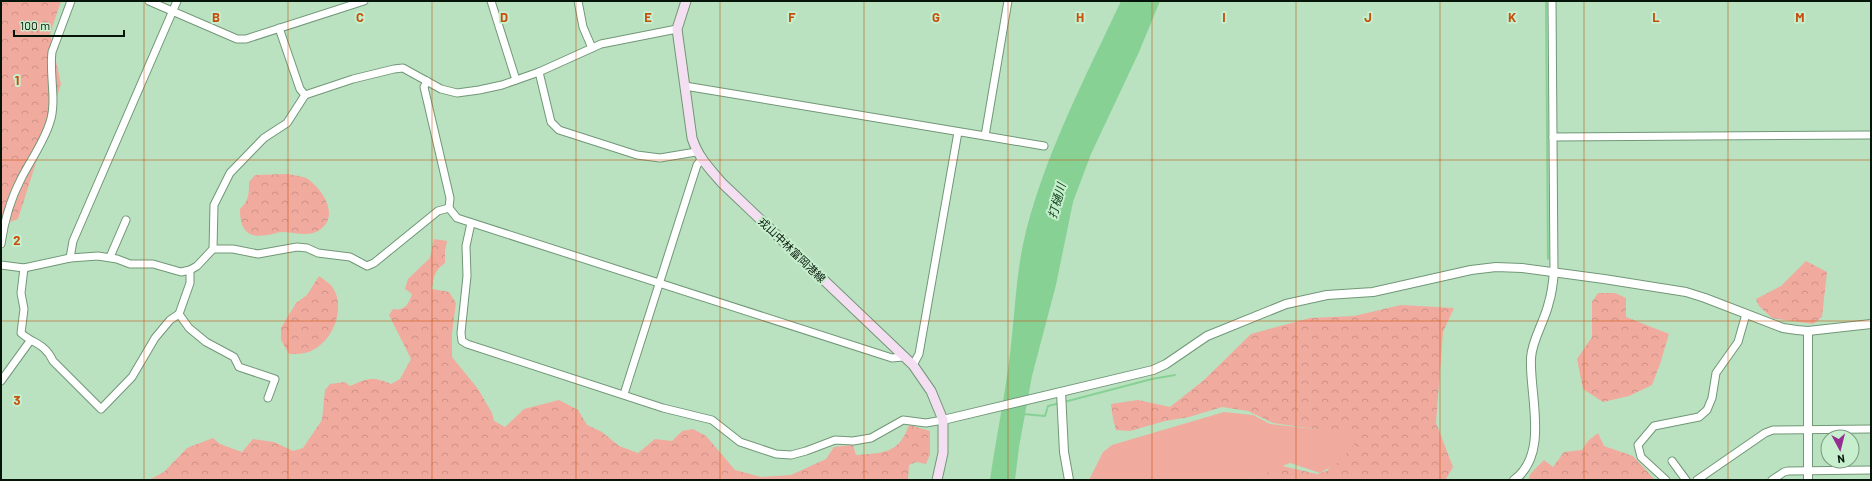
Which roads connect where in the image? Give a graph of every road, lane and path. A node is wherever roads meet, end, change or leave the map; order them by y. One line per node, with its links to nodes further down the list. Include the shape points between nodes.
1 (71, 1): 28 (street, via 52,52 51,121 20,181 3,230)
2 (148, 1): 10 (street)
3 (177, 1): 10 (street)
4 (364, 1): 11 (street)
5 (491, 1): 15 (street)
6 (578, 1): 13 (street, via 583,27)
7 (686, 1): 12 (main road, 戎山中林富岡港線)
8 (1008, 1): 21 (street)
9 (1552, 1): 22 (street)
10 (174, 11): 11 (street, via 237,39 246,39); 30 (street, via 73,241)
11 (279, 28): 18 (street, via 300,89)
12 (678, 29): 13 (street); 17 (main road, 戎山中林富岡港線)
13 (592, 48): 14 (street)
14 (539, 72): 15 (street); 24 (street, via 551,122 559,130 637,155 660,158)
15 (516, 80): 16 (street, via 457,93)
16 (427, 82): 18 (street, via 403,68 394,69 353,79); 25 (street, via 424,87 450,198)
17 (685, 86): 19 (street); 24 (main road, 戎山中林富岡港線, via 692,138)
18 (305, 96): 29 (street, via 287,123 264,138 230,173 214,205)
19 (958, 132): 21 (street); 43 (street, via 919,354)
20 (1871, 135): 22 (street)
21 (985, 136): 23 (street)
22 (1553, 137): 35 (street)
23 (1044, 146)
24 (699, 156): 36 (street); 42 (main road, 戎山中林富岡港線, via 722,183)
25 (449, 208): 27 (street, via 457,218); 29 (street, via 438,211 374,263 366,266 350,258 318,253 307,248 297,247 258,254 233,249)
26 (126, 220): 31 (street)
27 (471, 223): 36 (street); 46 (street, via 466,246 467,276 462,341)
28 (1, 244)
29 (213, 249): 34 (street)
30 (70, 258): 31 (street); 33 (street)
31 (110, 258): 34 (street, via 130,264 153,264 181,272)
32 (1, 265): 33 (street)
33 (24, 268): 41 (street, via 21,332)
34 (190, 270): 37 (street, via 190,283)
35 (1554, 272): 38 (street, via 1686,292); 45 (street, via 1496,267 1471,270 1373,292 1306,299 1286,304 1207,336 1153,370); 56 (street, via 1549,303 1531,355 1535,425 1533,447 1526,466)
36 (659, 282): 42 (street, via 892,358); 46 (street)
37 (179, 314): 41 (street, via 170,320 155,338 132,377 101,409 53,362 38,342); 47 (street, via 189,328 206,342 234,357 240,367 275,379)
38 (1746, 314): 40 (street, via 1783,328); 57 (street, via 1738,342 1716,373 1712,398 1707,410 1699,417 1654,426 1638,445 1641,457)
39 (1871, 324): 40 (street)
40 (1808, 331): 50 (street)
41 (30, 341): 44 (street)
42 (904, 357): 43 (main road, 戎山中林富岡港線)
43 (913, 365): 48 (main road, 戎山中林富岡港線, via 930,391)
44 (1, 381)
45 (1062, 392): 48 (street); 55 (street, via 1064,452)
46 (624, 394): 48 (street, via 712,420 740,442 776,454 798,453 835,440 871,438 903,420 926,423)
47 (268, 398)
48 (943, 420): 54 (main road, 戎山中林富岡港線, via 943,453)
49 (1871, 429): 50 (street)
50 (1808, 430): 52 (street); 59 (street, via 1765,432)
51 (1672, 461): 58 (street)
52 (1808, 470): 53 (street); 60 (street, via 1784,472); 61 (street)
53 (1871, 470)
54 (937, 480)
55 (1069, 480)
56 (1514, 480)
57 (1666, 480)
58 (1686, 480)
59 (1697, 480)
60 (1772, 480)
61 (1808, 480)

